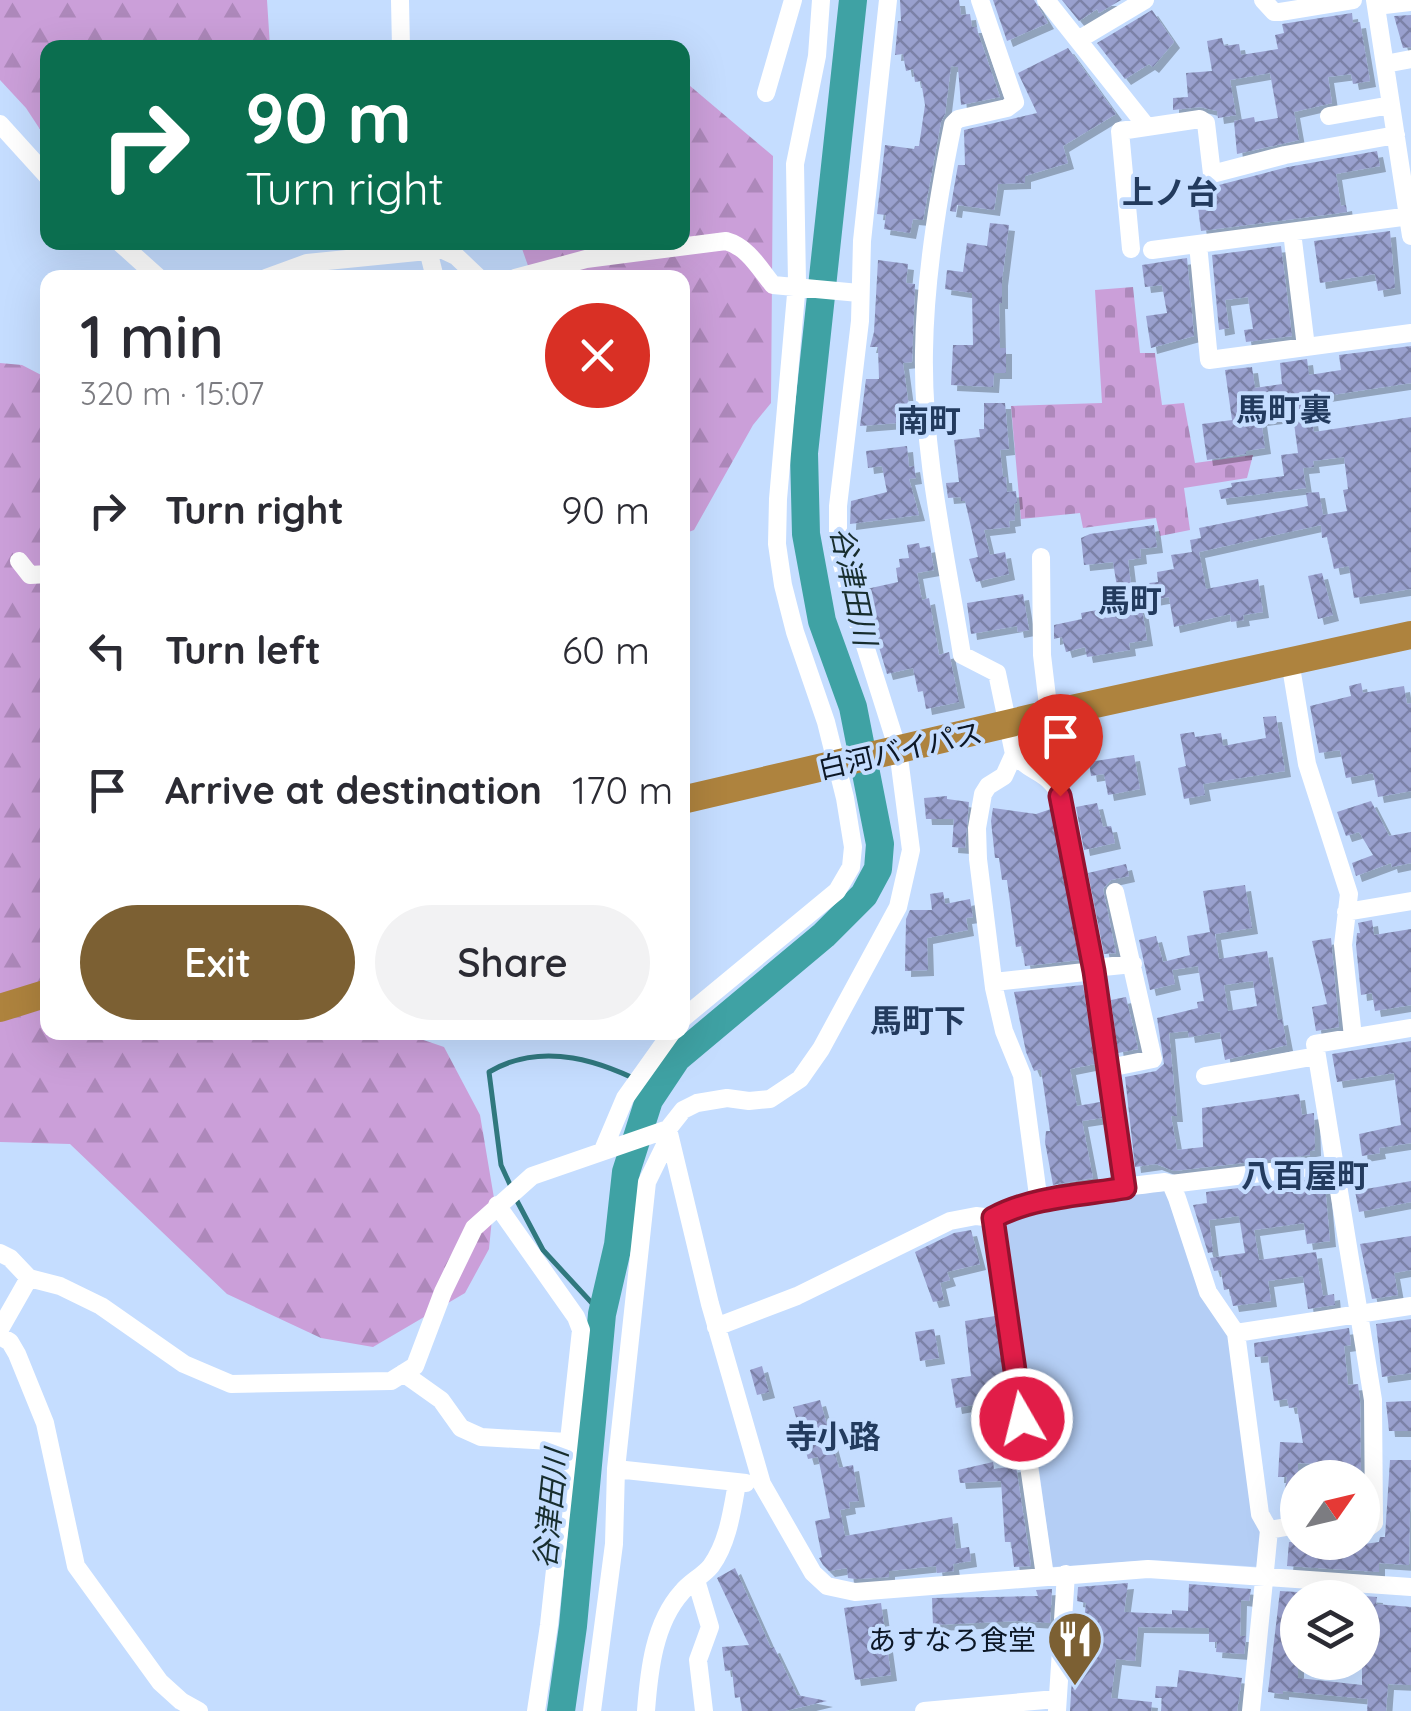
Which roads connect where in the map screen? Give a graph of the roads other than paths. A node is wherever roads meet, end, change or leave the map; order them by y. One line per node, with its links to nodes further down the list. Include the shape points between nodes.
1 (400, 0): 12 (street)
2 (793, 0): 16 (street)
3 (821, 0): 37 (street, via 795,164)
4 (888, 0): 38 (street)
5 (980, 0): 47 (street, via 1015,102 953,124 924,352 928,446 962,654 997,673)
6 (1046, 0): 13 (street)
7 (1145, 0): 13 (street)
8 (1263, 0): 9 (street, via 1280,12)
9 (1353, 0)
10 (1411, 2): 11 (street)
11 (1376, 3): 15 (street)
12 (402, 40)
13 (1078, 40): 20 (street)
14 (1411, 59): 15 (street)
15 (1385, 64): 17 (street)
16 (766, 93)
17 (1391, 105): 18 (street); 21 (street)
18 (1329, 116)
19 (0, 124): 22 (street)
20 (1147, 127): 21 (street, via 1206,122 1212,174); 27 (street, via 1120,131)
21 (1396, 135): 23 (street)
22 (40, 168)
23 (1410, 223): 24 (street)
24 (1292, 232): 25 (street); 40 (street)
25 (1198, 244): 32 (street); 40 (street, via 1209,360)
26 (690, 246): 37 (street, via 737,244 773,285)
27 (1130, 249)
28 (128, 250): 33 (street)
29 (404, 250): 34 (street)
30 (443, 250): 35 (street)
31 (656, 250): 36 (street)
32 (1152, 250)
33 (150, 270)
34 (288, 270)
35 (470, 270)
36 (545, 270)
37 (801, 289): 38 (street); 50 (street, via 777,544 795,632)
38 (859, 293): 48 (street, via 838,549)
39 (1411, 333): 40 (street)
40 (1306, 347)
41 (1041, 557): 46 (street)
42 (18, 561): 43 (street, via 30,576)
43 (40, 575)
44 (1411, 634): 45 (highway, 白河バイパス)
45 (1290, 661): 46 (highway, 白河バイパス); 54 (street, via 1306,764 1349,894)
46 (1049, 714): 47 (highway, 白河バイパス)
47 (1009, 725): 48 (highway, 白河バイパス); 49 (street)
48 (894, 752): 50 (highway, 白河バイパス); 67 (street, via 911,850 898,906 821,1049 800,1080 770,1098 697,1103 683,1110)
49 (1014, 754): 56 (street, via 1052,780 1060,796); 57 (street, via 1004,776 982,794 977,828)
50 (839, 764): 51 (highway, 白河バイパス); 60 (street, via 852,847 844,880)
51 (690, 798)
52 (1116, 892): 55 (street)
53 (1411, 901): 54 (street)
54 (1346, 912): 62 (street, via 1342,945)
55 (1133, 964): 56 (street); 65 (street, via 1153,1058)
56 (1093, 969): 57 (street); 65 (street)
57 (994, 982): 73 (street, via 1022,1076)
58 (40, 996): 59 (highway)
59 (0, 1008)
60 (690, 1013)
61 (1411, 1028): 62 (street)
62 (1353, 1036): 64 (street, via 1315,1044)
63 (666, 1040): 68 (street, via 625,1098)
64 (1317, 1056): 66 (street); 69 (street)
65 (1109, 1068): 71 (street)
66 (1205, 1076)
67 (669, 1133): 68 (street); 79 (street); 85 (street, via 647,1182)
68 (603, 1150): 72 (street, via 532,1176)
69 (1336, 1164): 70 (street); 78 (street)
70 (1171, 1184): 71 (street); 80 (street, via 1208,1292)
71 (1125, 1188): 73 (street)
72 (500, 1202): 82 (street, via 474,1228 415,1366); 83 (street, via 581,1330)
73 (1038, 1203): 74 (street)
74 (993, 1218): 79 (street, via 950,1221 797,1296); 92 (street)
75 (0, 1252): 76 (street)
76 (29, 1278): 81 (street); 82 (street, via 101,1306 184,1364 231,1384 391,1380)
77 (1411, 1306): 78 (street)
78 (1359, 1313): 80 (street); 84 (street)
79 (716, 1327): 87 (street)
80 (1236, 1332): 89 (street, via 1260,1514)
81 (0, 1333): 96 (street, via 17,1354 45,1422 76,1566 160,1682)
82 (403, 1373): 83 (street, via 441,1400 461,1428 482,1436)
83 (567, 1442): 97 (street)
84 (1375, 1460)
85 (616, 1469): 86 (street); 98 (street, via 614,1544)
86 (737, 1484): 87 (street); 93 (street, via 722,1547)
87 (762, 1484): 92 (street, via 813,1573 839,1591)
88 (1280, 1528): 89 (street)
89 (1269, 1530): 91 (street)
90 (1066, 1574): 91 (street, via 1148,1569); 92 (street); 95 (street)
91 (1264, 1575): 94 (street); 102 (street)
92 (1045, 1576)
93 (696, 1580): 99 (street, via 661,1630); 100 (street, via 710,1627 698,1660)
94 (1411, 1587)
95 (1056, 1705): 101 (street)
96 (200, 1711)
97 (536, 1711)
98 (592, 1711)
99 (646, 1711)
100 (704, 1711)
101 (924, 1711)
102 (1250, 1711)

